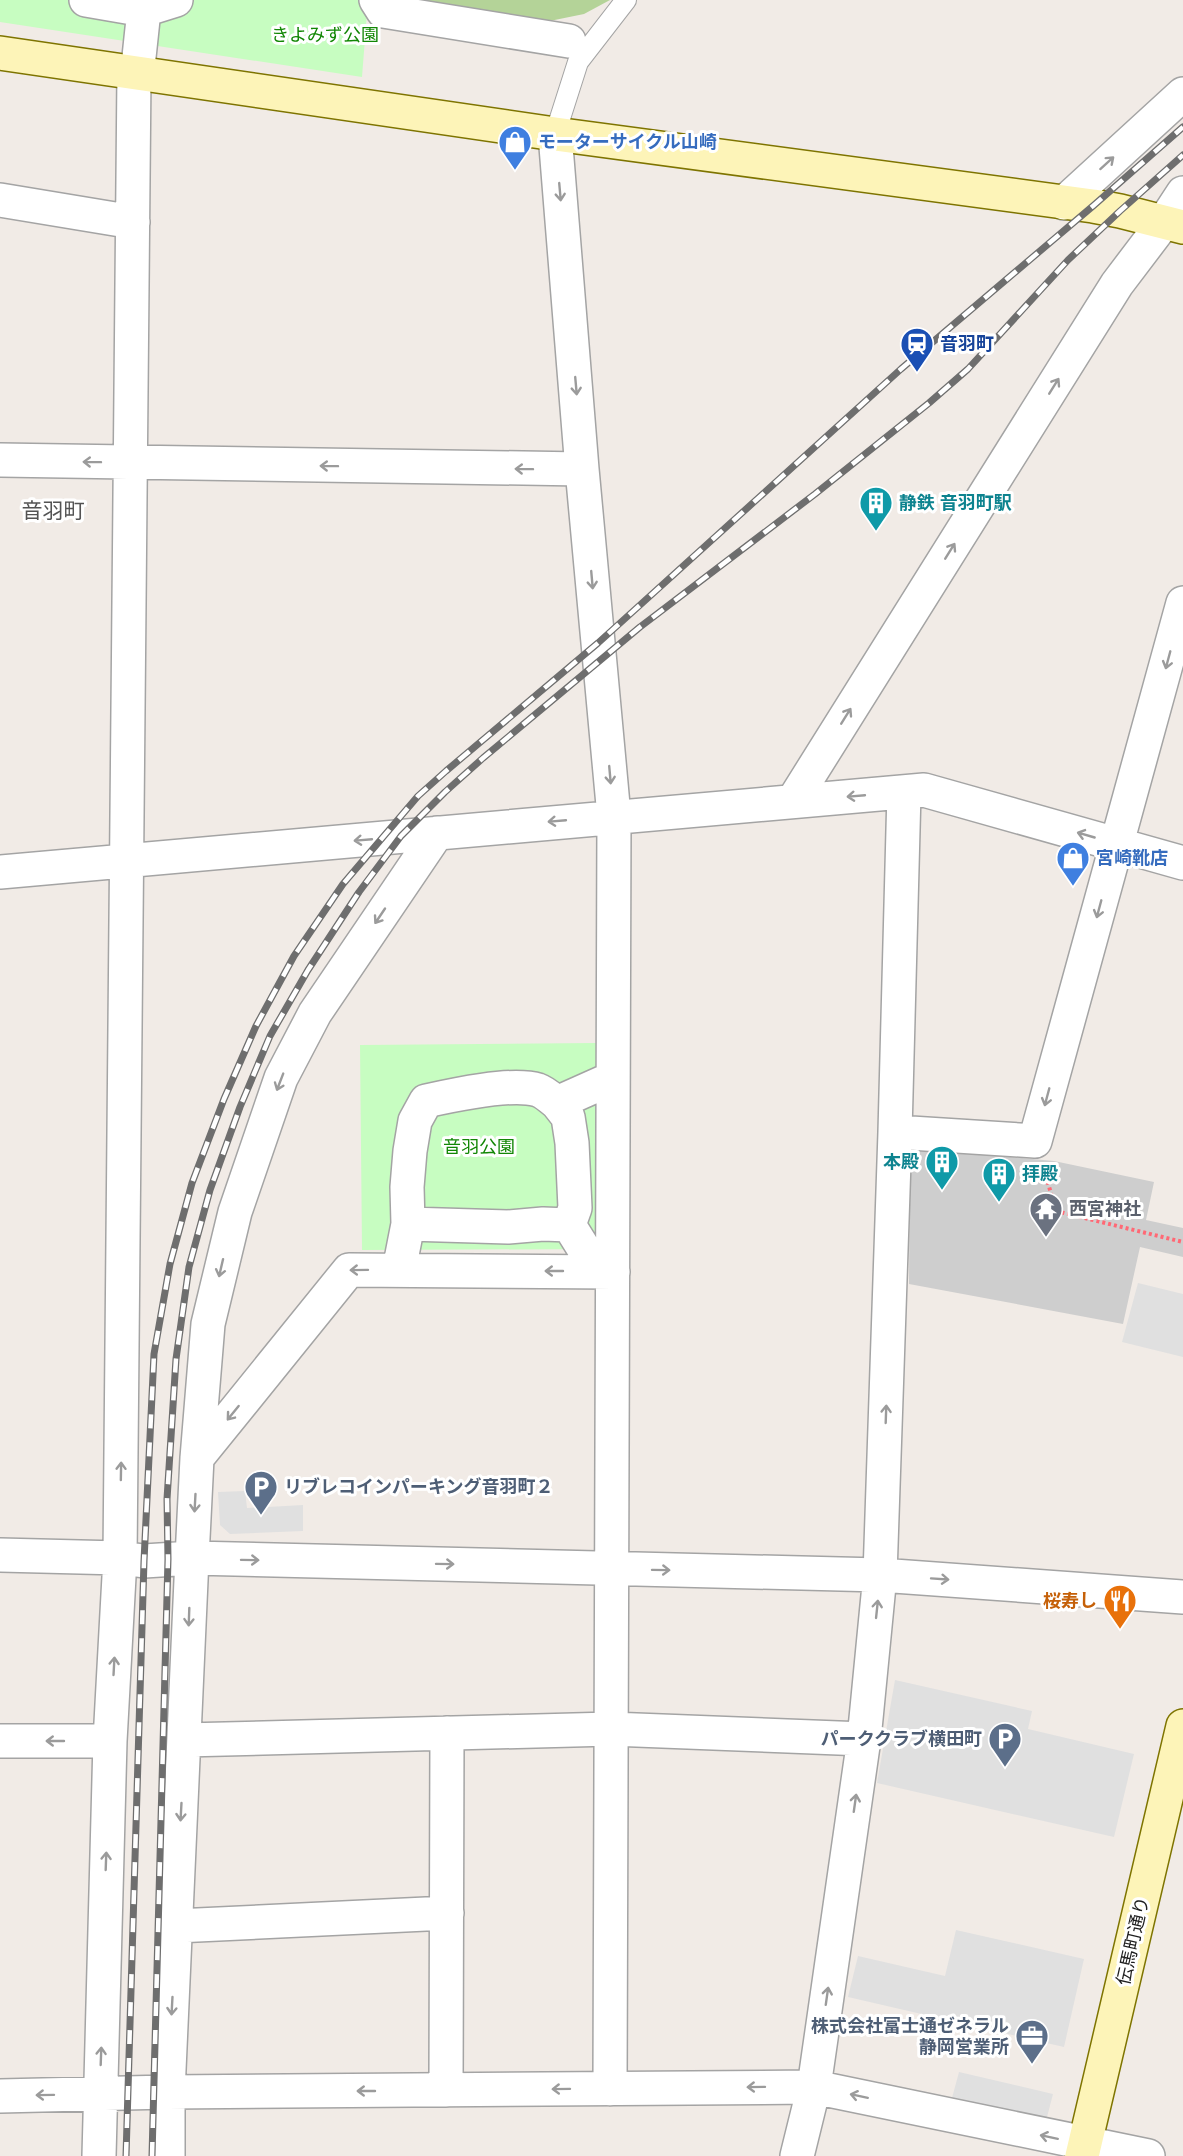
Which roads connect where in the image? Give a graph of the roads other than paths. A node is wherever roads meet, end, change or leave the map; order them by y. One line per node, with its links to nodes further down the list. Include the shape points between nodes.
1 (86, 0): 5 (street)
2 (176, 0): 5 (street)
3 (376, 0): 6 (street, via 383,11)
4 (626, 0): 10 (lane, via 578,62)
5 (144, 10): 8 (street)
6 (569, 41)
7 (0, 53): 8 (street)
8 (137, 65): 10 (street); 14 (street)
9 (1183, 94): 13 (street, one-way to 9)
10 (555, 134): 13 (street); 18 (street, one-way to 18)
11 (1183, 193): 15 (street)
12 (0, 200): 14 (street)
13 (1064, 203): 15 (street)
14 (133, 222): 17 (street)
15 (1174, 224): 21 (street, one-way to 15, via 1117,284)
16 (0, 460): 17 (street, one-way to 16)
17 (130, 463): 18 (street, one-way to 17); 25 (street)
18 (582, 470): 22 (street, one-way to 22)
19 (1183, 603): 24 (street, one-way to 24)
20 (904, 792): 21 (street, one-way to 21); 24 (street, one-way to 20, via 924,790); 30 (street)
21 (793, 801): 22 (street)
22 (614, 816): 23 (street, one-way to 23); 28 (street)
23 (437, 833): 25 (street, one-way to 25); 35 (street, one-way to 35, via 315,1013 281,1078 234,1212 208,1324)
24 (1117, 844): 26 (street); 30 (street, one-way to 30, via 1035,1141)
25 (127, 860): 27 (street); 37 (street, one-way to 25)
26 (1183, 863)
27 (0, 872)
28 (613, 1078): 29 (street); 34 (street)
29 (557, 1103): 31 (street, via 538,1090 509,1088 426,1101 415,1121 410,1151); 32 (street, via 568,1117 572,1143 575,1208)
30 (895, 1132): 40 (street, one-way to 30)
31 (408, 1224): 32 (street); 33 (street)
32 (569, 1225): 34 (street)
33 (399, 1270): 34 (street, one-way to 33); 35 (street, one-way to 35, via 349,1270)
34 (603, 1271): 39 (street)
35 (197, 1458): 38 (street, one-way to 38)
36 (0, 1555): 37 (street)
37 (120, 1558): 38 (street); 48 (street, one-way to 37)
38 (192, 1558): 39 (street, one-way to 39); 46 (street, one-way to 46)
39 (612, 1569): 40 (street, one-way to 40); 43 (street)
40 (880, 1575): 41 (street, one-way to 41); 45 (street, one-way to 40)
41 (1183, 1597)
42 (1183, 1726): 57 (street, 伝馬町通り)
43 (611, 1729): 44 (street); 45 (street); 52 (street)
44 (447, 1733): 46 (street); 49 (street)
45 (864, 1739): 51 (street, one-way to 45)
46 (184, 1740): 50 (street, one-way to 50)
47 (0, 1741): 48 (street, one-way to 47)
48 (110, 1741): 55 (street, one-way to 48)
49 (447, 1913): 50 (street); 53 (street)
50 (176, 1926): 54 (street, one-way to 54)
51 (814, 2087): 52 (street, one-way to 52); 57 (street, one-way to 51); 60 (street)
52 (610, 2089): 53 (street, one-way to 53)
53 (446, 2090): 54 (street, one-way to 54)
54 (168, 2092): 55 (street); 59 (street)
55 (100, 2094): 56 (street, one-way to 56); 58 (street)
56 (0, 2096)
57 (1084, 2150): 61 (street)
58 (99, 2156)
59 (168, 2156)
60 (797, 2156)
61 (1148, 2156)

